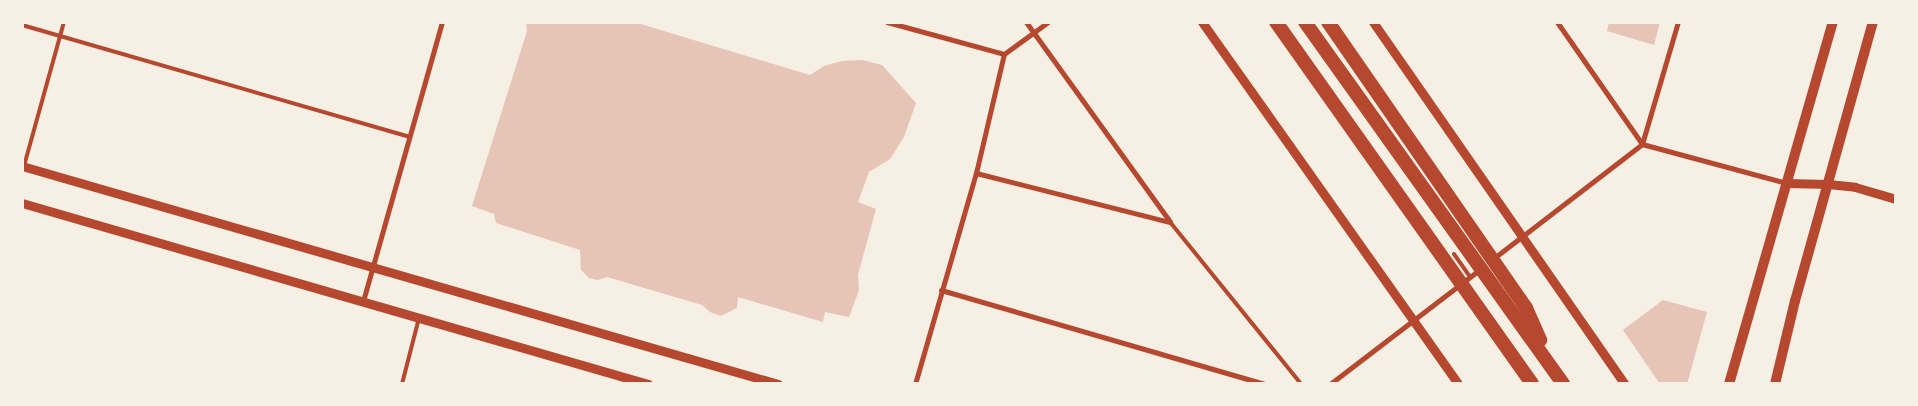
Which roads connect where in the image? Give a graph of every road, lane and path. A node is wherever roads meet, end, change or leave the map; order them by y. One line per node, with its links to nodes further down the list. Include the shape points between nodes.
1 (64, 22): 17 (lane)
2 (442, 22): 19 (street)
3 (887, 22): 18 (street)
4 (1026, 22): 16 (street)
5 (1048, 22): 16 (street)
6 (1202, 22): 35 (street)
7 (1276, 22): 45 (highway)
8 (1305, 22): 36 (highway)
9 (1328, 22): 36 (highway, via 1526,308)
10 (1373, 22): 28 (street)
11 (1557, 22): 20 (street)
12 (1678, 22): 20 (street)
13 (1833, 22): 23 (main road)
14 (1873, 22): 24 (main road)
15 (22, 25): 17 (lane)
16 (1034, 33): 18 (street); 27 (street)
17 (60, 36): 19 (lane); 21 (lane)
18 (1004, 54): 22 (street)
19 (409, 137): 30 (street)
20 (1642, 144): 23 (street); 28 (street)
21 (23, 166): 30 (street)
22 (976, 173): 27 (street); 32 (street)
23 (1787, 183): 24 (street); 48 (main road)
24 (1828, 184): 25 (street); 49 (main road)
25 (1896, 199)
26 (22, 203): 33 (street)
27 (1170, 222): 42 (lane)
28 (1522, 237): 31 (street); 47 (street)
29 (1454, 254): 31 (lane)
30 (373, 265): 33 (street); 39 (street)
31 (1470, 277): 35 (street)
32 (941, 290): 40 (street); 41 (street)
33 (363, 301): 34 (street)
34 (419, 318): 37 (lane); 38 (street)
35 (1413, 320): 43 (street); 44 (street)
36 (1553, 368): 46 (highway)
37 (402, 384)
38 (648, 384)
39 (778, 384)
40 (915, 384)
41 (1264, 384)
42 (1301, 384)
43 (1330, 384)
44 (1458, 384)
45 (1532, 384)
46 (1563, 384)
47 (1625, 384)
48 (1729, 384)
49 (1775, 384)

